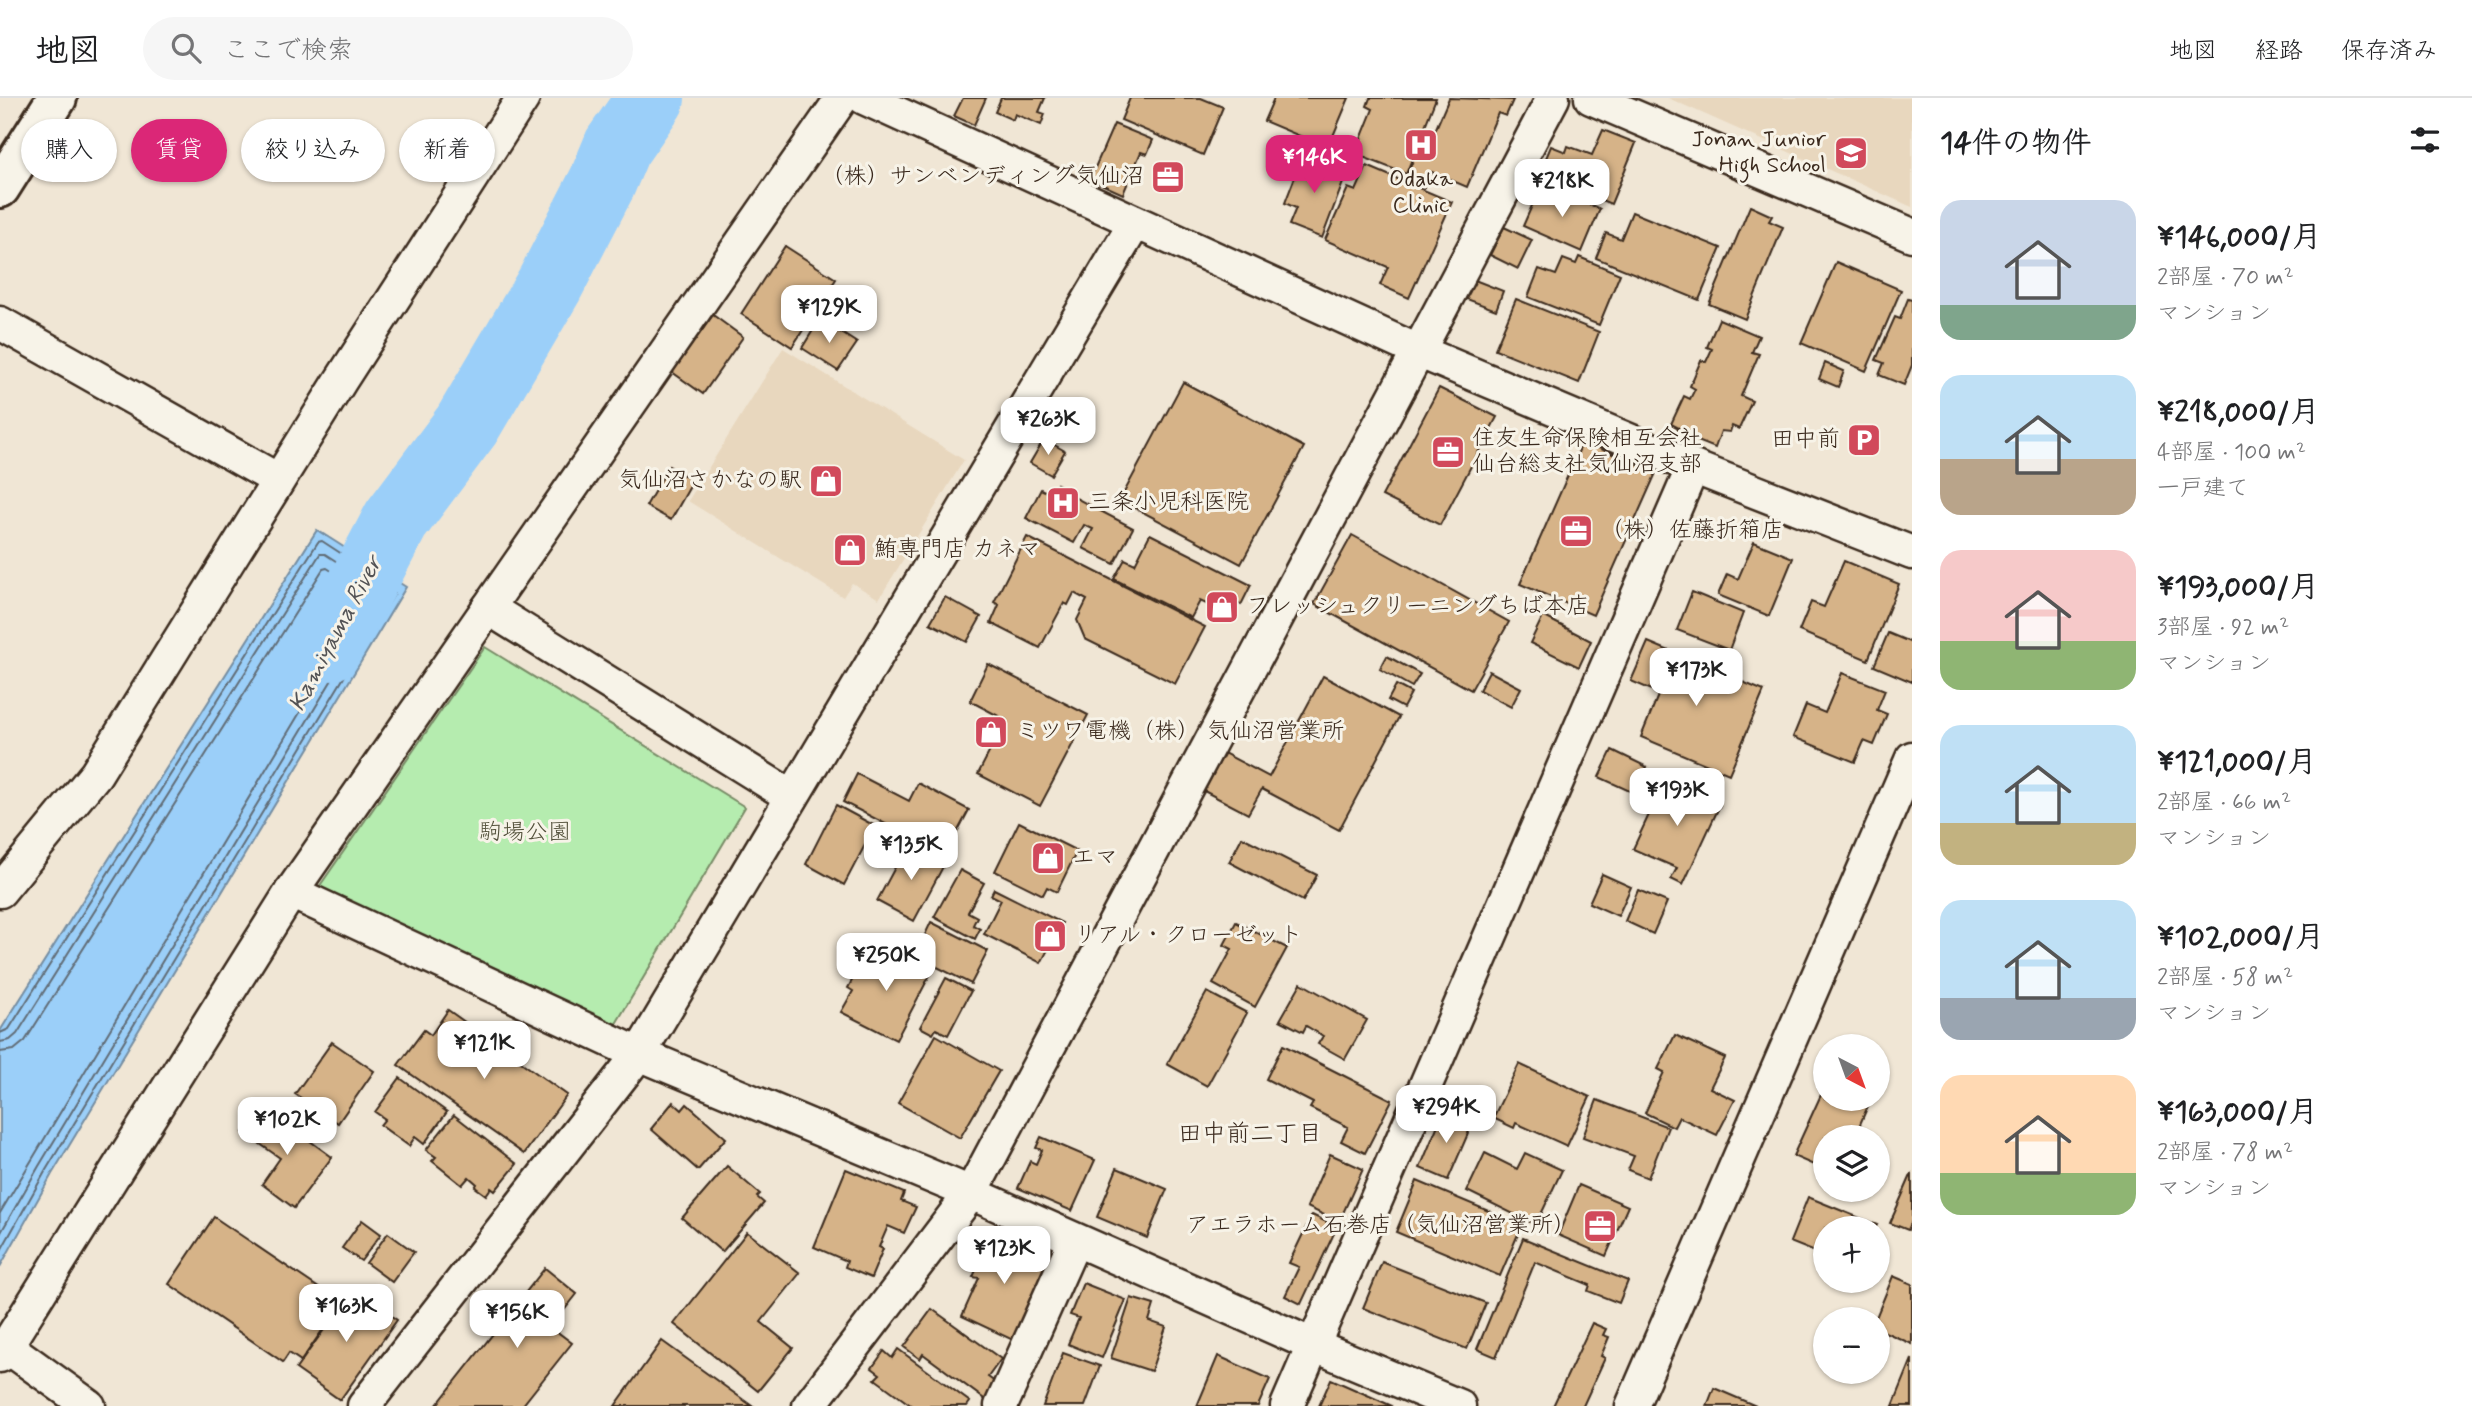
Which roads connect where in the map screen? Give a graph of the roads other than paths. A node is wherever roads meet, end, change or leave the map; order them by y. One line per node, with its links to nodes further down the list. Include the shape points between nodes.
1 (57, 98): 7 (street)
2 (523, 98): 13 (street)
3 (842, 98): 15 (street)
4 (864, 98): 8 (street)
5 (1553, 98): 11 (street)
6 (1591, 98): 9 (street)
7 (0, 188)
8 (1135, 223): 11 (street); 17 (street)
9 (1912, 235)
10 (0, 323): 13 (street)
11 (1418, 351): 12 (street); 21 (street)
12 (1693, 467): 14 (street); 23 (street)
13 (278, 480): 18 (street, via 96,774)
14 (1912, 553)
15 (488, 608): 17 (street); 19 (street)
16 (1912, 758): 31 (street)
17 (792, 797): 20 (street)
18 (0, 891)
19 (291, 892): 20 (street); 24 (street)
20 (639, 1054): 21 (street); 26 (street)
21 (971, 1193): 22 (street); 27 (street)
22 (1075, 1240): 23 (street); 28 (street)
23 (1313, 1345): 29 (street); 30 (street)
24 (3, 1351): 25 (street)
25 (89, 1406)
26 (364, 1406)
27 (809, 1406)
28 (1001, 1406)
29 (1287, 1406)
30 (1459, 1406)
31 (1632, 1406)

